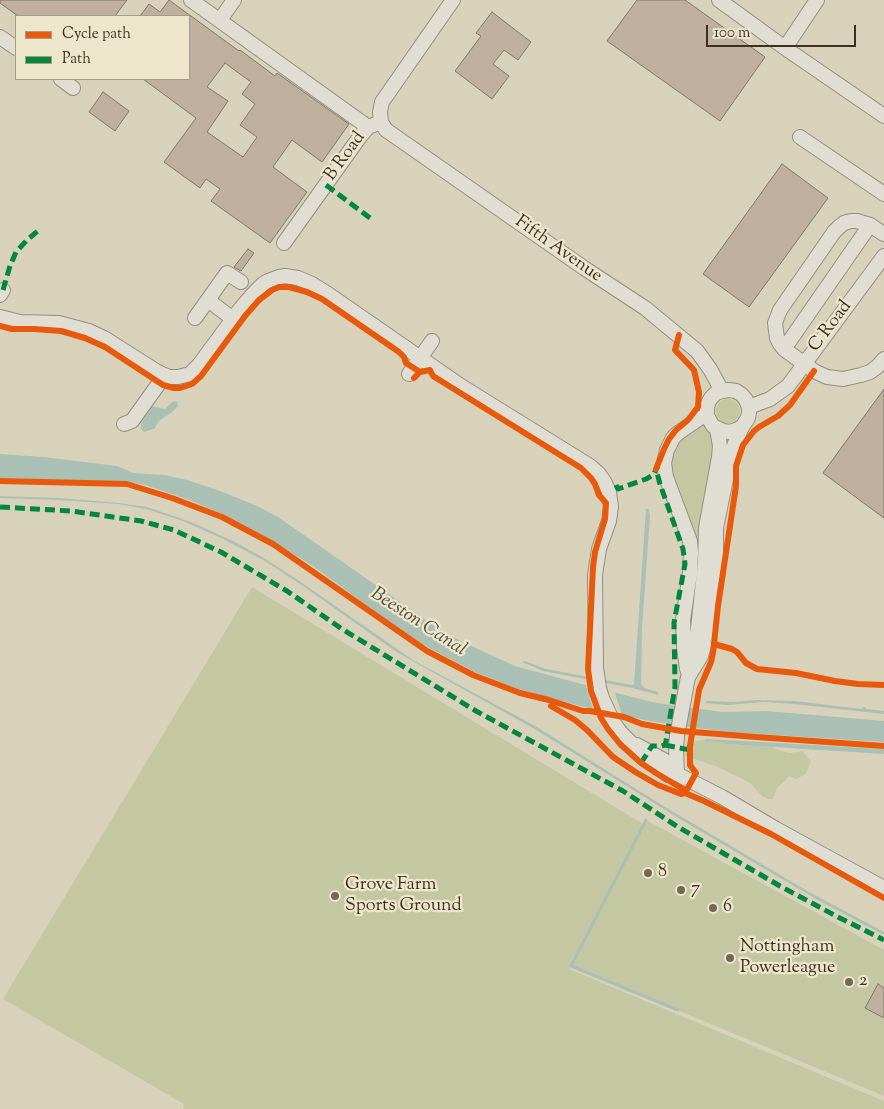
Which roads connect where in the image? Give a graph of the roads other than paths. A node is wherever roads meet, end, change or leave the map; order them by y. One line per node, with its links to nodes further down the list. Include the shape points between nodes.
1 (191, 0): 6 (street, Fifth Avenue)
2 (234, 0): 6 (street)
3 (453, 0): 13 (street, B Road, via 382,102)
4 (720, 0): 9 (street)
5 (816, 0): 9 (street)
6 (220, 20): 13 (street, Fifth Avenue)
7 (0, 37): 8 (street)
8 (15, 47)
9 (784, 48): 12 (street)
10 (61, 80): 11 (street)
11 (73, 88)
12 (884, 116)
13 (375, 125): 18 (street, B Road); 32 (street, Fifth Avenue, via 645,308 697,351)
14 (800, 137): 15 (street)
15 (884, 194)
16 (870, 225): 17 (street); 26 (street); 26 (street, via 851,221 834,232 780,310 775,331)
17 (884, 234)
18 (284, 243)
19 (884, 256): 29 (street, C Road)
20 (242, 282): 21 (street, via 227,273)
21 (208, 300): 23 (street); 24 (street)
22 (0, 317): 31 (street, via 20,322 59,323 89,331)
23 (195, 318)
24 (233, 319): 27 (street, via 263,284 279,277 298,278 328,294); 31 (street, via 194,370 183,377)
25 (432, 341): 27 (street)
26 (784, 349): 29 (street)
27 (420, 358): 30 (street); 41 (street, via 590,466 605,483 611,507 595,575 599,688 609,716 621,733 631,743 670,763)
28 (884, 360): 29 (street, via 870,372 843,378 827,377)
29 (804, 364): 33 (street, C Road, via 783,390)
30 (409, 374)
31 (165, 375): 35 (street, via 132,421)
32 (722, 390): 33 (street, via 736,391); 34 (street, via 708,403)
33 (749, 407): 36 (street, via 748,418)
34 (707, 416): 37 (street); 38 (street, via 678,433 665,456 664,470)
35 (124, 424)
36 (742, 427): 37 (street, via 730,432); 40 (street, via 730,459 716,528 708,631 701,656)
37 (718, 429): 39 (street, via 719,457 706,528)
38 (691, 548): 39 (street); 40 (street, via 683,620)
39 (705, 564): 40 (street, via 696,647)
40 (688, 677): 41 (street, via 677,736)
41 (677, 774): 42 (street)
42 (884, 888)

